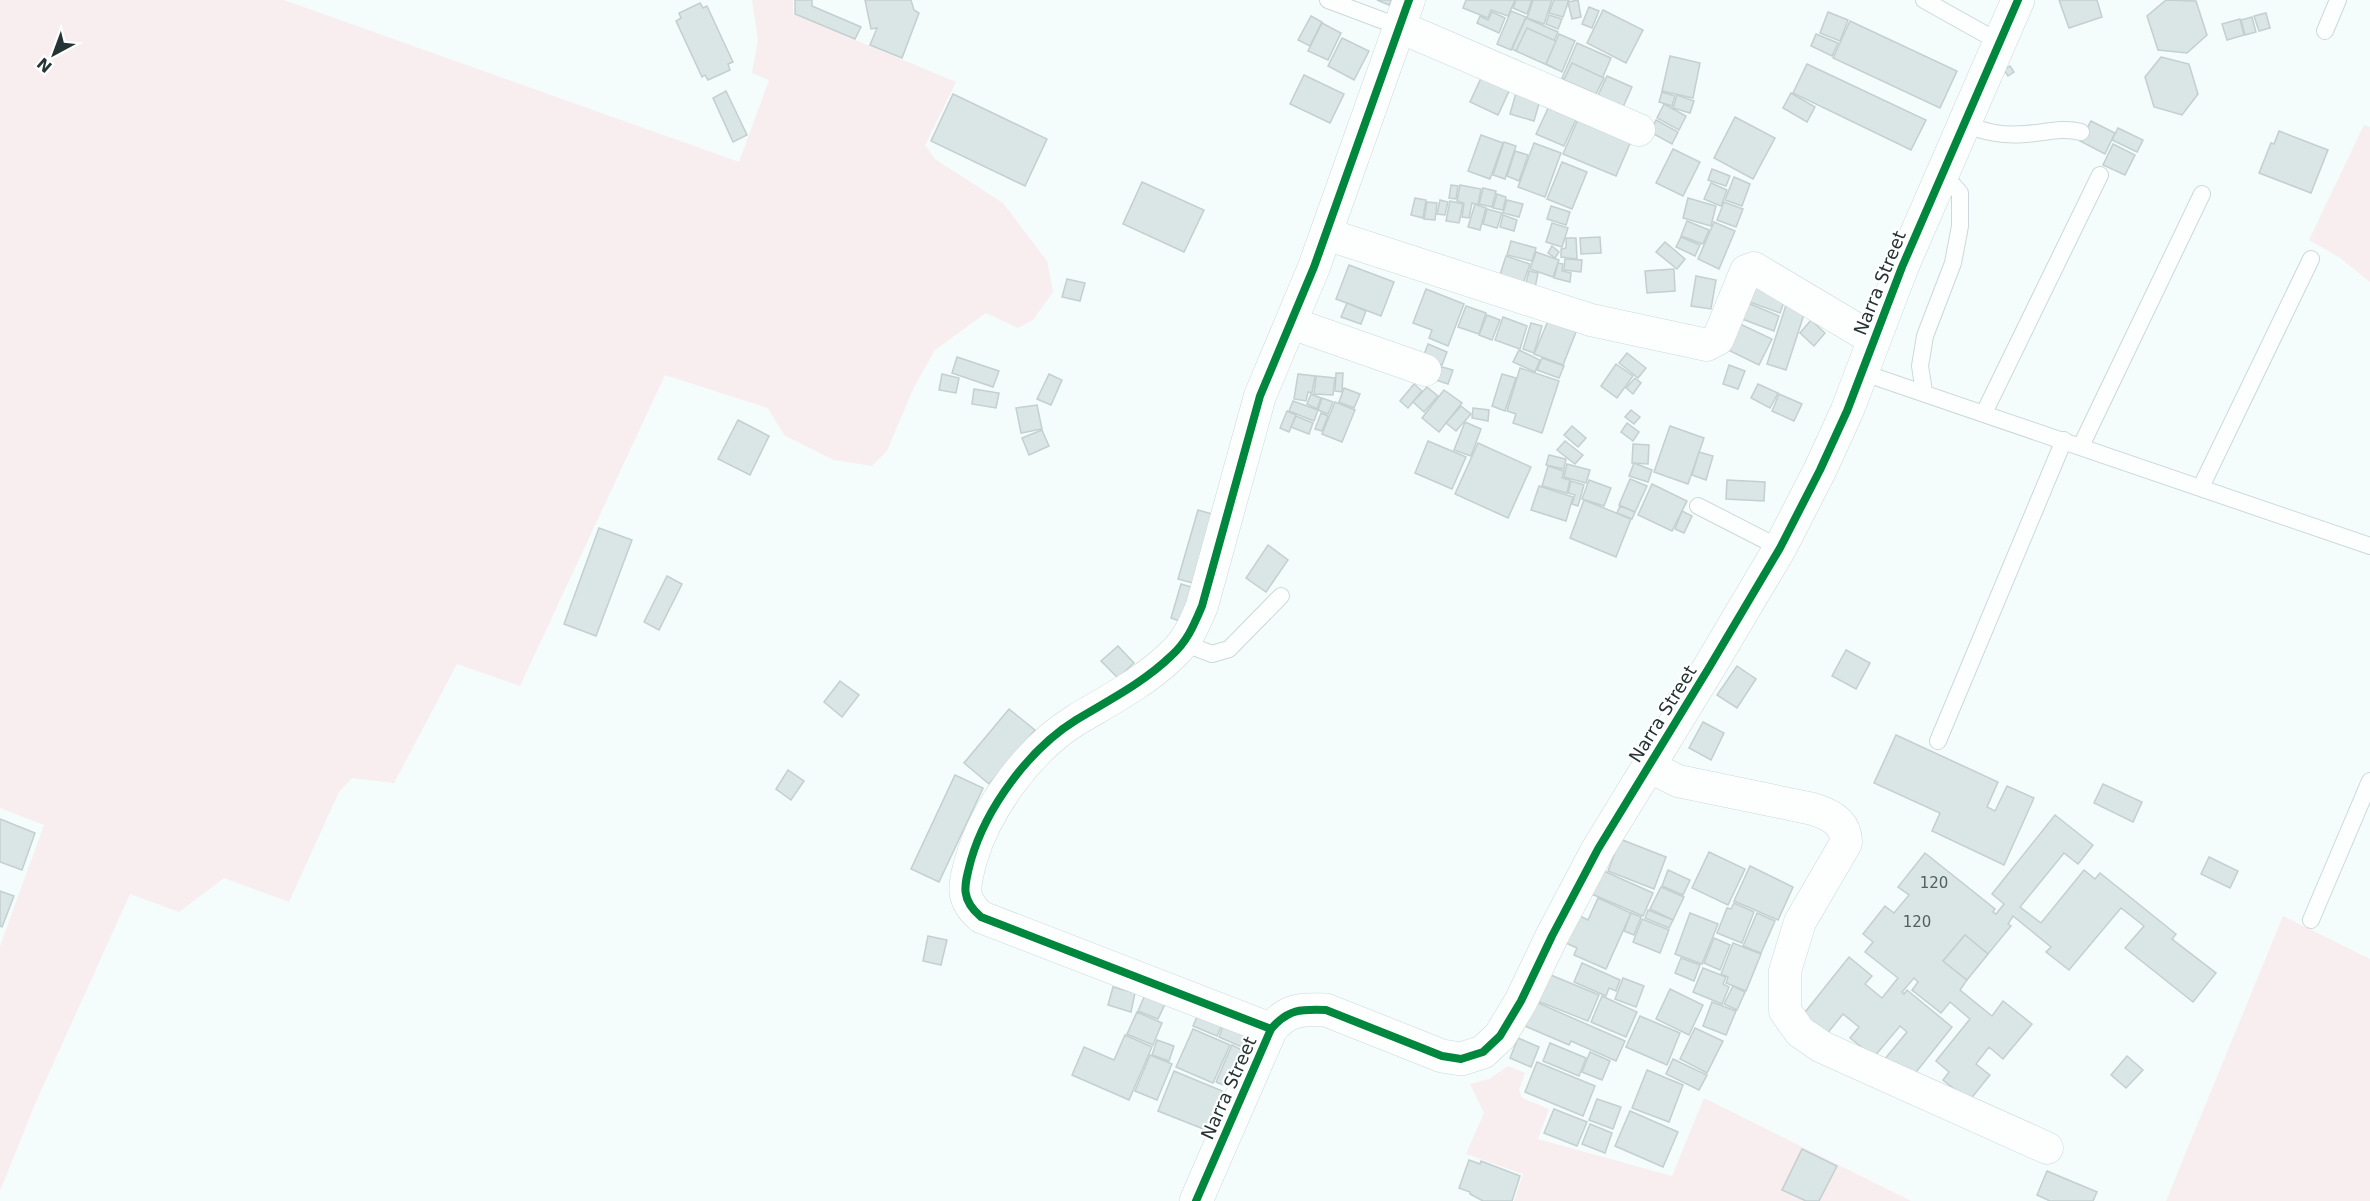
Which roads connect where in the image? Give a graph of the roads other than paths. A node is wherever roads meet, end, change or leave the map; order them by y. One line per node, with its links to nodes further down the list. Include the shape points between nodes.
1 (1328, 0): 5 (lane)
2 (1924, 0): 7 (lane)
3 (2018, 0): 7 (street, Narra Street)
4 (2338, 0): 6 (lane)
5 (1405, 14): 9 (street); 14 (street)
6 (2325, 31)
7 (1999, 42): 8 (street, Narra Street)
8 (1964, 124): 10 (lane, via 1997,135 2068,129); 12 (street, Narra Street)
9 (1639, 130)
10 (2081, 132)
11 (2100, 175): 21 (lane)
12 (1941, 178): 17 (street, Narra Street); 20 (lane, via 1960,193 1960,226 1953,263 1925,336 1920,366)
13 (2202, 194): 23 (lane)
14 (1326, 234): 16 (street); 17 (street, via 1591,320 1707,345 1718,339 1746,271 1754,268)
15 (2311, 259): 24 (lane)
16 (1291, 322): 18 (street); 29 (street, via 1260,396 1202,606)
17 (1873, 339): 19 (street, Narra Street)
18 (1425, 370)
19 (1861, 372): 20 (lane); 27 (street, Narra Street, via 1824,461)
20 (1924, 392): 21 (lane)
21 (1984, 413): 22 (lane)
22 (2064, 440): 23 (lane); 30 (lane)
23 (2081, 446): 24 (lane)
24 (2201, 488): 26 (lane)
25 (1698, 506): 27 (lane)
26 (2370, 546)
27 (1780, 548): 31 (street, Narra Street)
28 (1281, 596): 29 (lane, via 1229,649 1212,654)
29 (1184, 643): 34 (street, via 1154,672 1074,721 1023,769 978,837 964,895 969,907 981,918)
30 (1938, 741)
31 (1648, 766): 34 (street, Narra Street, via 1598,849 1512,1017 1484,1052 1461,1059 1442,1056 1326,1010 1293,1011); 35 (street, via 1678,781 1813,809 1835,818 1846,833 1846,843 1800,922 1785,971 1785,1011 1800,1032 1822,1047)
32 (2370, 781): 33 (lane)
33 (2311, 920)
34 (1271, 1029): 36 (street, Narra Street)
35 (2047, 1148)
36 (1196, 1201)

